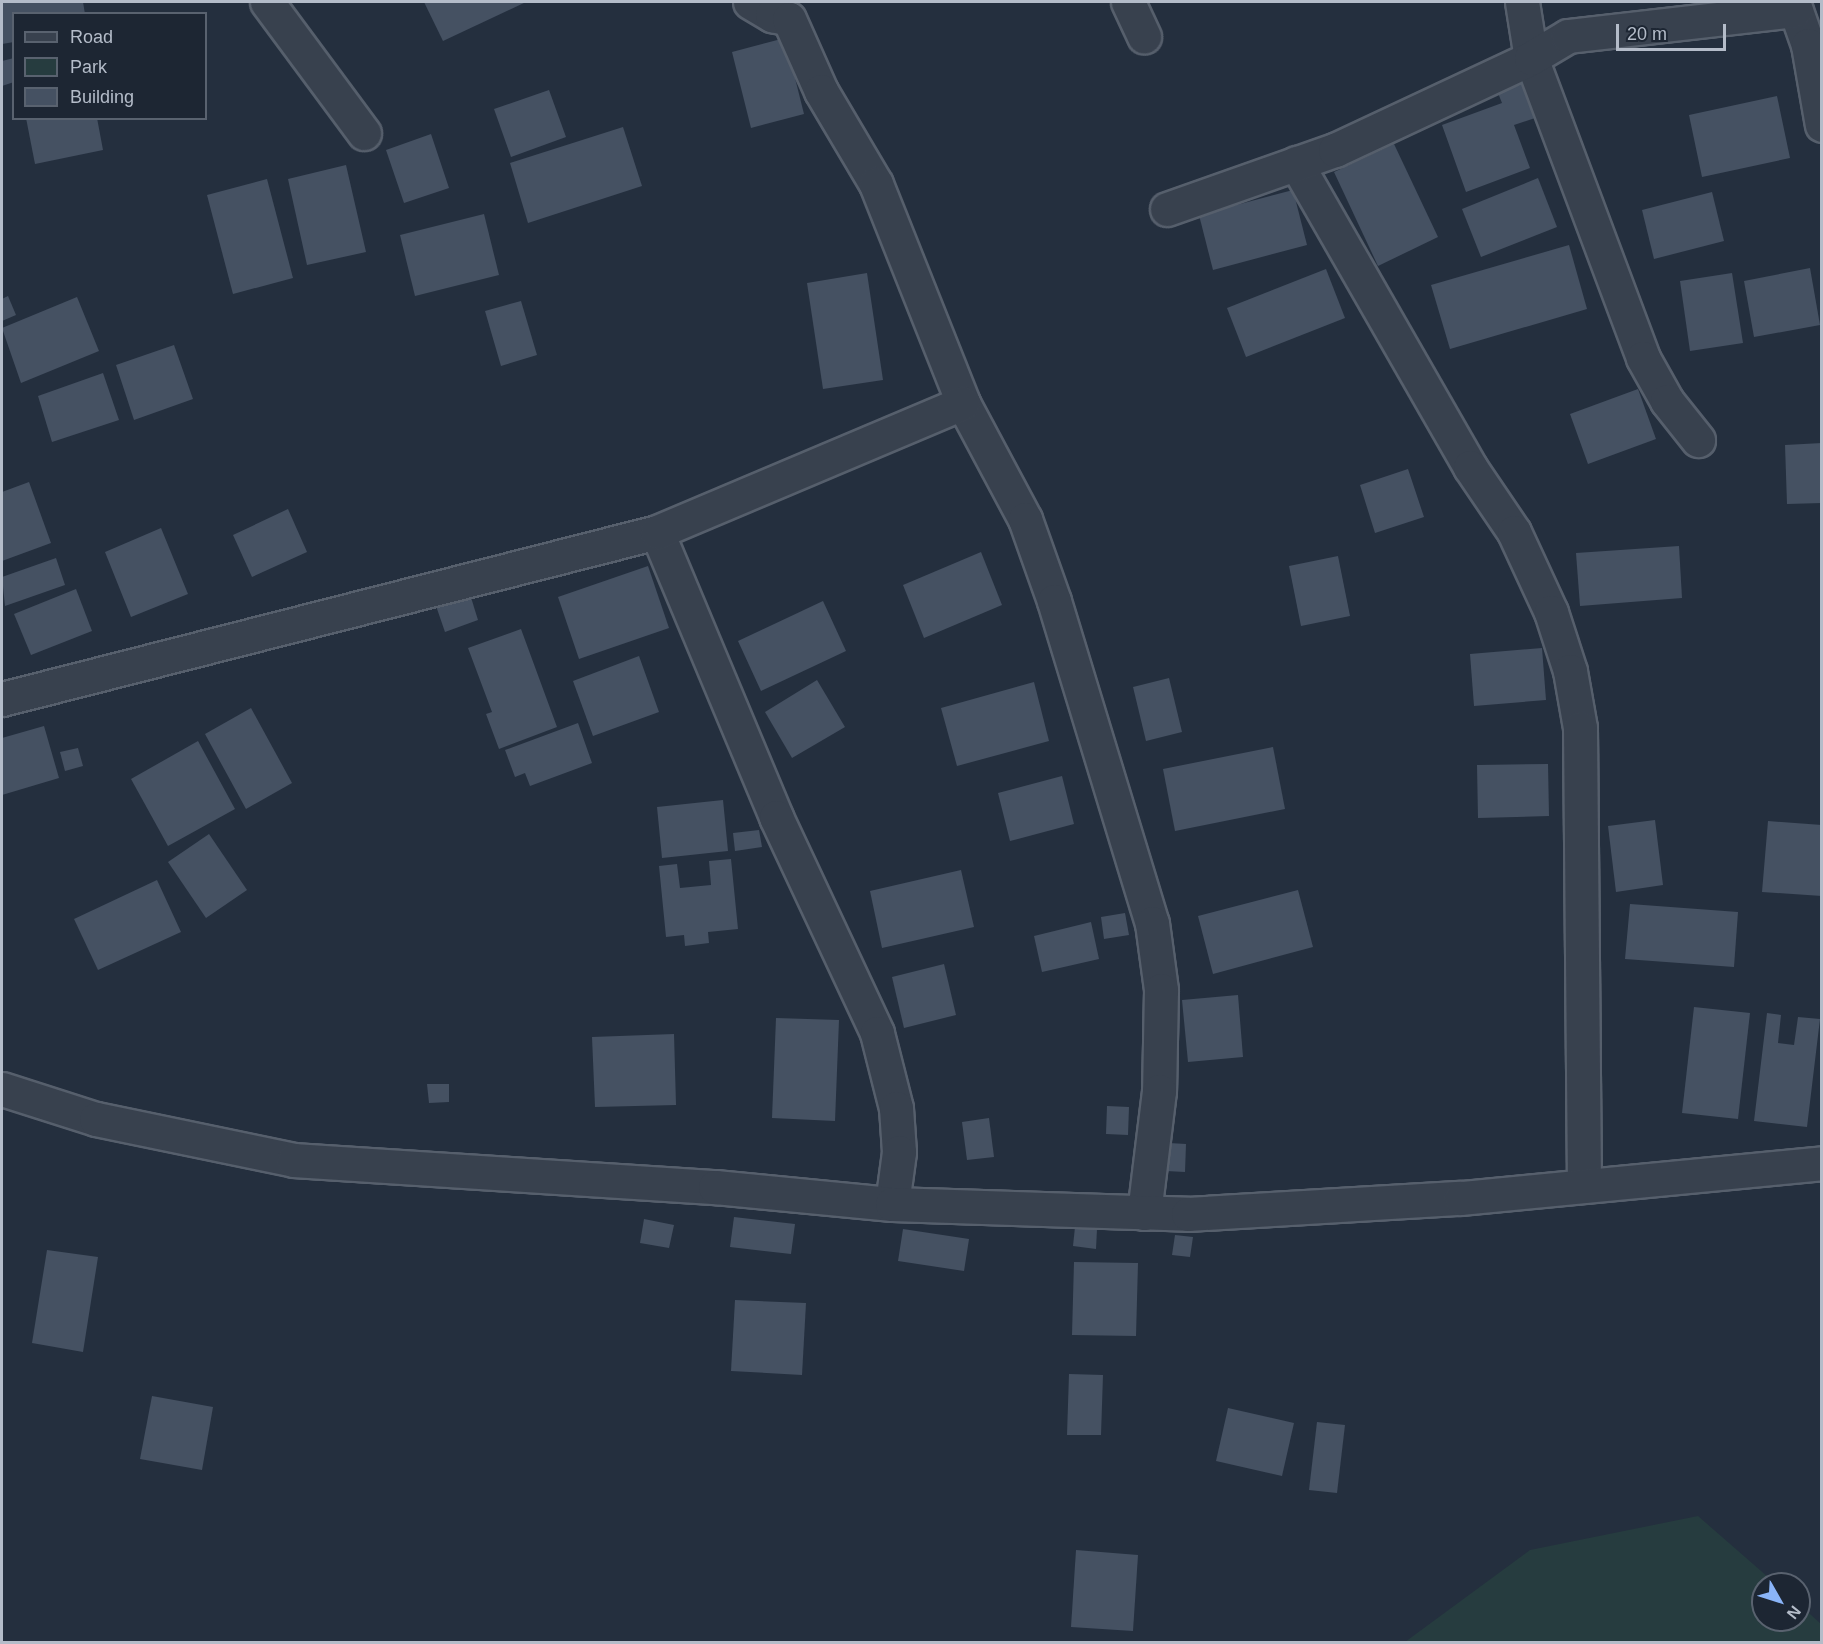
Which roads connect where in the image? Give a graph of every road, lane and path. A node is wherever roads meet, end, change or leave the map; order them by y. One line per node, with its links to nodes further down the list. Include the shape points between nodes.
1 (267, 2): 10 (street)
2 (750, 2): 13 (street, via 772,15 789,19 821,92 876,184)
3 (1128, 2): 6 (street)
4 (1522, 2): 8 (street)
5 (1795, 6): 7 (street); 8 (street, via 1568,36)
6 (1144, 36)
7 (1815, 43): 9 (street)
8 (1531, 58): 11 (street, via 1335,150); 14 (street, via 1643,358 1667,401)
9 (1821, 125)
10 (364, 133)
11 (1296, 163): 12 (street); 19 (street, via 1470,467 1514,532 1551,612 1570,671 1580,728)
12 (1167, 209)
13 (963, 403): 15 (street); 21 (street, via 1025,519 1152,923 1161,990 1159,1080)
14 (1698, 440)
15 (657, 532): 16 (street); 20 (street, via 776,817 877,1033 896,1108 899,1152)
16 (2, 699)
17 (2, 1089): 20 (street, via 96,1119 294,1160 715,1187)
18 (1821, 1163): 19 (street)
19 (1584, 1186): 21 (street, via 1461,1198 1188,1214)
20 (892, 1204): 21 (street)
21 (1144, 1212)

